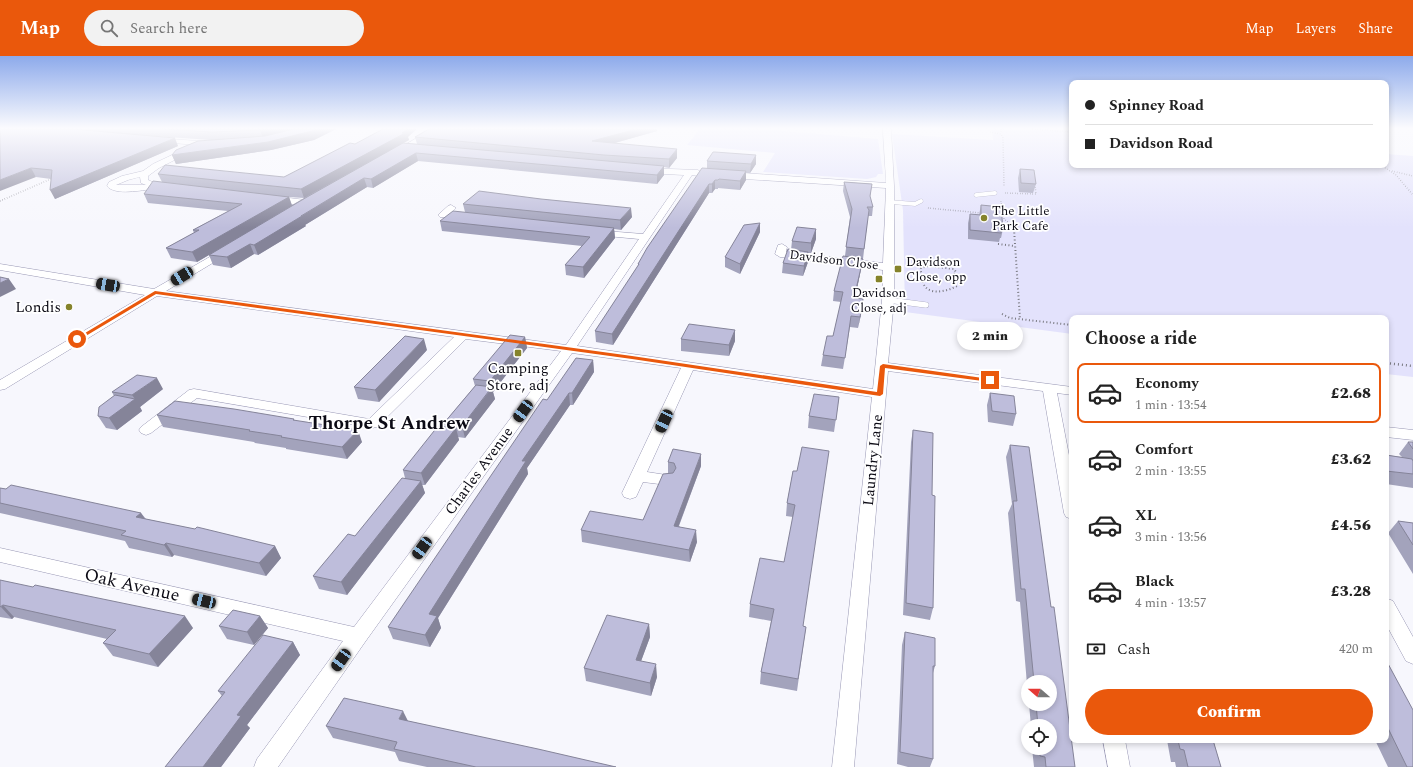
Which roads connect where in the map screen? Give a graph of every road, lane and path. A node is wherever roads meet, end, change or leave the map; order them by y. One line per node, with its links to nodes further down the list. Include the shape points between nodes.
1 (164, 162): 8 (street)
2 (889, 162): 15 (street, Laundry Lane)
3 (1003, 162): 16 (path)
4 (1387, 168): 6 (path)
5 (636, 169): 7 (street)
6 (1390, 170): 11 (path); 20 (path)
7 (690, 172): 9 (street); 36 (street, Charles Avenue)
8 (146, 173): 14 (street, via 144,181); 14 (street, via 125,178 111,186)
9 (705, 173)
10 (720, 174): 15 (street)
11 (1413, 176)
12 (54, 178): 23 (path)
13 (1034, 180): 18 (path, via 1036,194)
14 (155, 186): 17 (street)
15 (890, 186): 25 (street, Laundry Lane)
16 (1004, 188)
17 (179, 189)
18 (997, 193): 19 (lane)
19 (976, 195)
20 (1413, 196)
21 (263, 198): 28 (street, via 309,201)
22 (1001, 199): 33 (path)
23 (0, 201)
24 (921, 201): 25 (lane, via 915,204)
25 (890, 202): 42 (street, Laundry Lane)
26 (451, 208): 30 (street)
27 (928, 208): 29 (path)
28 (292, 211)
29 (987, 213)
30 (443, 214): 32 (street); 34 (street)
31 (998, 216): 33 (path)
32 (474, 218)
33 (1004, 219): 39 (path, via 1014,226)
34 (434, 222)
35 (583, 230): 36 (street)
36 (646, 237): 52 (street, Charles Avenue)
37 (237, 244): 45 (street)
38 (998, 244): 39 (path)
39 (1015, 246): 49 (path)
40 (779, 254): 42 (street, Davidson Close)
41 (0, 267): 45 (street)
42 (888, 267): 46 (street, Laundry Lane)
43 (925, 287): 43 (path, via 921,268 928,266 956,270 954,274 960,279 959,285 951,291 938,292); 44 (path)
44 (924, 292)
45 (155, 293): 51 (street); 57 (street)
46 (888, 300): 47 (lane); 55 (street, Laundry Lane)
47 (926, 305)
48 (1002, 314): 49 (path)
49 (1020, 319): 50 (path)
50 (1069, 325)
51 (464, 334): 52 (street); 61 (street, via 372,424 194,393)
52 (569, 349): 54 (street); 70 (street, Charles Avenue)
53 (1389, 363): 56 (path)
54 (689, 366): 60 (street); 64 (street)
55 (883, 366): 58 (street); 60 (street, Laundry Lane)
56 (1413, 366)
57 (0, 386)
58 (1049, 388): 59 (street); 67 (street)
59 (1069, 391)
60 (880, 394): 74 (street, Laundry Lane)
61 (146, 430)
62 (1389, 432): 63 (street)
63 (1413, 435)
64 (639, 476): 65 (street); 66 (street)
65 (667, 480)
66 (630, 493)
67 (1069, 497)
68 (0, 555): 70 (street, Oak Avenue)
69 (1389, 611): 71 (street)
70 (358, 636): 73 (street, Charles Avenue)
71 (1413, 655)
72 (1115, 743): 75 (street)
73 (265, 767)
74 (843, 767)
75 (1119, 767)

